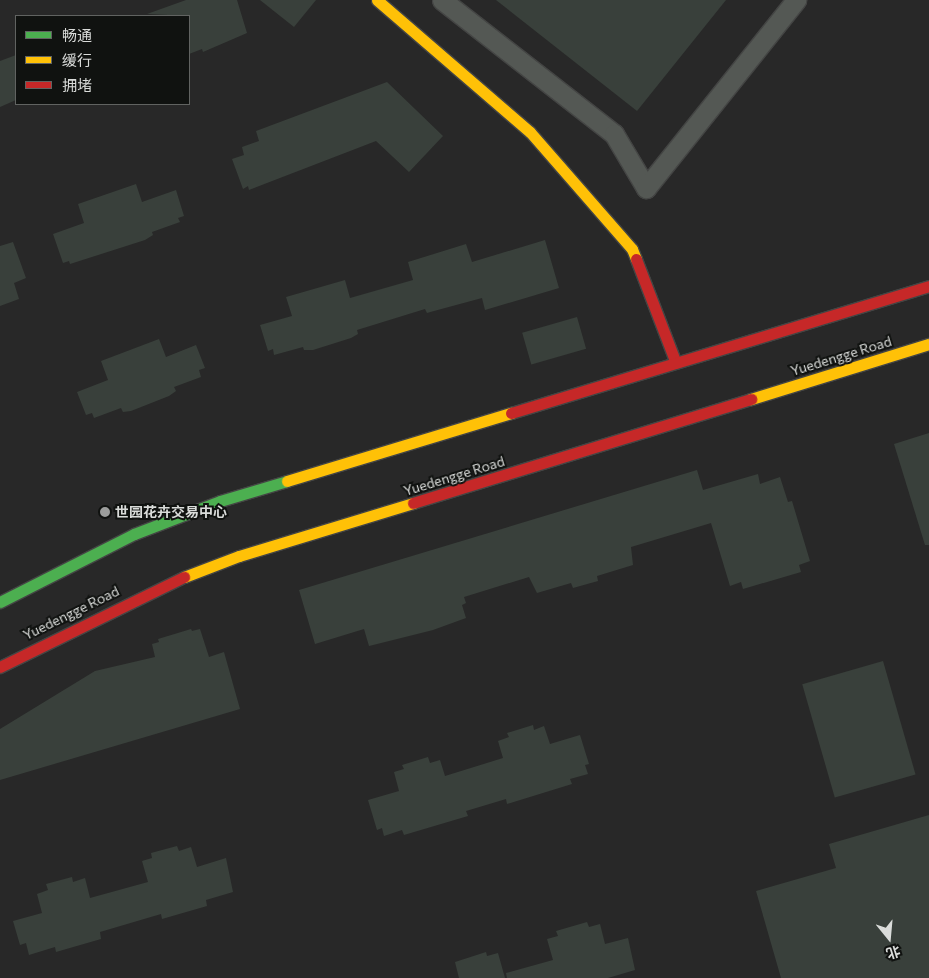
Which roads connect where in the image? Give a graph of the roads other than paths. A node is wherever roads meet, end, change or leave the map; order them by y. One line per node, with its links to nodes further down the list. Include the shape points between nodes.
1 (377, 0): 6 (main road, via 530,132 632,250)
2 (442, 0): 3 (street, via 614,134 646,188)
3 (796, 0)
4 (929, 286): 6 (main road)
5 (929, 344): 8 (main road, Yuedengge Road, via 239,556 157,588)
6 (676, 363): 7 (main road, via 220,501 134,534)
7 (0, 602)
8 (0, 667)

